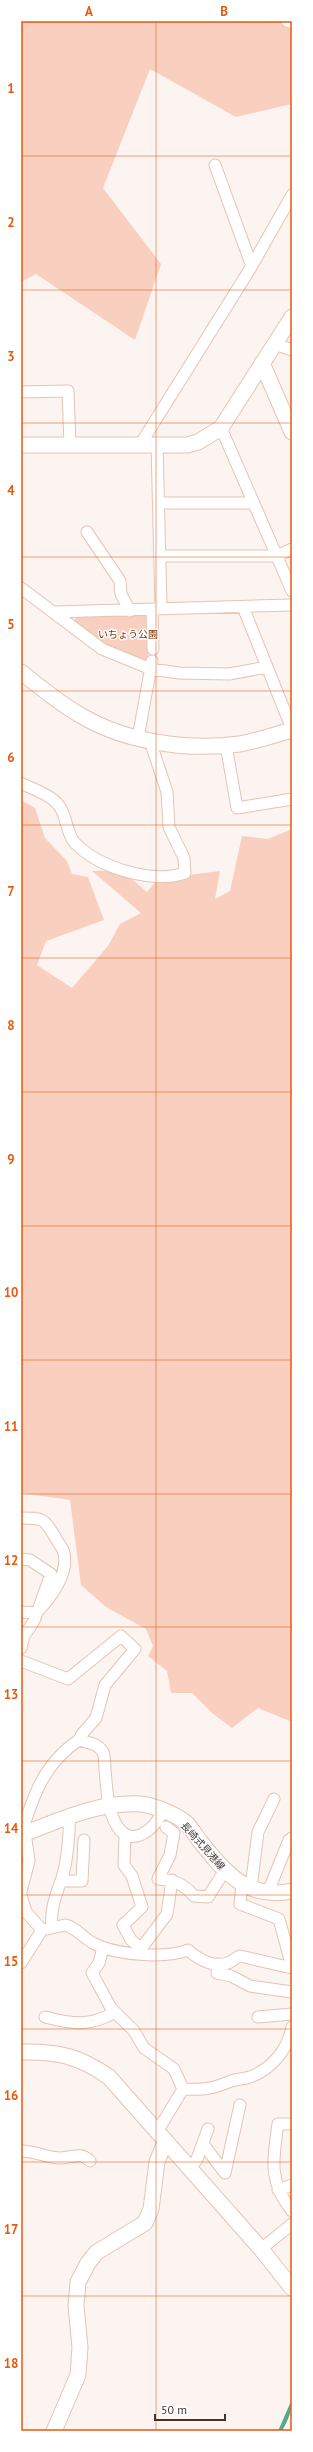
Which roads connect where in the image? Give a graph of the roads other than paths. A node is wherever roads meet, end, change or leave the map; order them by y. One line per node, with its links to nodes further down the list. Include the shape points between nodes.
1 (287, 21): 2 (street)
2 (292, 23)
3 (215, 165): 5 (street)
4 (292, 195): 5 (street)
5 (251, 264): 13 (street)
6 (292, 317): 7 (street)
7 (275, 344): 8 (street); 9 (street)
8 (292, 350)
9 (262, 363): 11 (street); 12 (street)
10 (21, 392): 16 (street, via 68,392)
11 (222, 428): 14 (street, via 198,442 187,445); 18 (street)
12 (292, 432)
13 (140, 444): 14 (street); 16 (street)
14 (157, 444): 17 (street)
15 (21, 445): 16 (street)
16 (70, 445)
17 (159, 503): 18 (street); 21 (street)
18 (254, 503): 22 (street)
19 (87, 532): 28 (street, via 120,580 121,594)
20 (292, 549): 22 (street)
21 (160, 556): 22 (street); 27 (street)
22 (277, 556): 23 (street)
23 (292, 590)
24 (22, 591): 29 (street)
25 (292, 604): 26 (street)
26 (243, 607): 27 (street); 32 (street)
27 (157, 609): 28 (street); 30 (street)
28 (130, 611): 29 (street)
29 (54, 612): 31 (street, via 102,649)
30 (153, 649)
31 (152, 665): 32 (street, via 179,673 228,674); 35 (street)
32 (267, 667): 34 (street)
33 (21, 672): 35 (street, via 81,716 123,735)
34 (292, 729): 36 (street, via 252,741)
35 (144, 740): 36 (street); 37 (street, via 167,792 169,827 184,858 185,872 172,877 162,878 123,871 94,856 74,843 61,809 45,794)
36 (226, 745): 38 (street, via 237,808)
37 (21, 783)
38 (292, 799)
39 (21, 1518): 42 (street, via 39,1518 45,1521 63,1551 64,1563 59,1581 49,1600)
40 (21, 1559): 42 (street, via 30,1560 51,1574)
41 (21, 1612): 42 (street)
42 (36, 1613): 43 (street)
43 (21, 1648)
44 (21, 1661): 45 (street, via 68,1679 121,1636 135,1649 105,1685 96,1718)
45 (79, 1740): 47 (street, via 97,1745 104,1754); 51 (street, via 55,1759 31,1805)
46 (274, 1798): 58 (street, via 258,1832)
47 (108, 1804): 48 (street, 長崎式見港線, via 142,1804); 49 (street, 長崎式見港線); 52 (street, via 117,1826)
48 (163, 1811): 52 (street, via 156,1824 145,1834 137,1837); 55 (street, 長崎式見港線, via 185,1822)
49 (69, 1816): 51 (street, 長崎式見港線); 57 (street, via 70,1826)
50 (166, 1827): 56 (street, via 174,1833 170,1854 158,1879)
51 (23, 1834): 59 (street, via 29,1861)
52 (125, 1834): 66 (street, via 124,1865 132,1876 142,1907 123,1925)
53 (292, 1838): 61 (street)
54 (84, 1840): 57 (street, via 82,1881)
55 (225, 1870): 56 (street, via 208,1897 194,1896 186,1887); 58 (street, 長崎式見港線)
56 (172, 1880): 66 (street, via 167,1914)
57 (61, 1881): 64 (street)
58 (247, 1886): 61 (street, 長崎式見港線); 69 (street, via 240,1904 279,1919)
59 (21, 1891)
60 (292, 1891): 61 (street, 長崎式見港線, via 277,1894)
61 (268, 1892)
62 (21, 1895): 63 (street)
63 (24, 1912): 64 (street)
64 (47, 1928): 65 (street, via 69,1926); 67 (street)
65 (103, 1948): 66 (street); 71 (street, via 99,1963 92,1973)
66 (139, 1951): 68 (street, via 177,1954 188,1950 199,1960)
67 (21, 1963)
68 (218, 1964): 69 (street, via 231,1962 240,1956); 70 (street, via 217,1974 231,1976 250,1986)
69 (292, 1968)
70 (292, 1992)
71 (115, 2012): 73 (street, via 102,2020 74,2024); 77 (street, via 134,2031 144,2048 174,2068)
72 (292, 2014): 74 (street)
73 (45, 2017)
74 (258, 2017)
75 (292, 2027): 77 (street, via 276,2061 256,2073 210,2090)
76 (21, 2052): 81 (street, via 66,2054 92,2065 109,2077)
77 (183, 2089): 81 (street)
78 (240, 2105): 82 (street, via 225,2173)
79 (292, 2124): 87 (street, via 278,2124 273,2163)
80 (208, 2129): 82 (street)
81 (161, 2137): 85 (street); 92 (street, via 151,2209 145,2224 97,2252 78,2282 78,2375)
82 (203, 2144): 85 (street)
83 (21, 2151): 84 (street, via 34,2151 58,2158 79,2155)
84 (90, 2161)
85 (190, 2170): 90 (street)
86 (292, 2185): 87 (street)
87 (278, 2190): 88 (street)
88 (292, 2211)
89 (292, 2224): 90 (street)
90 (261, 2249): 91 (street)
91 (292, 2288)
92 (54, 2431)

